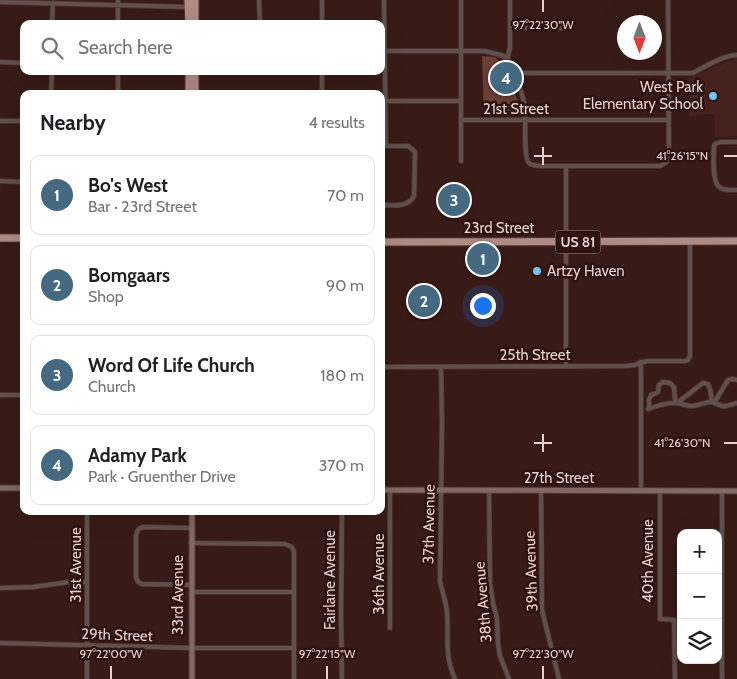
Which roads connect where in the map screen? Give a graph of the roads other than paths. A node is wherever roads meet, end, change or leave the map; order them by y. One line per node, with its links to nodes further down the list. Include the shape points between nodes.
1 (118, 0): 11 (street)
2 (259, 0): 16 (street)
3 (322, 0): 17 (street)
4 (384, 0): 18 (street)
5 (461, 0): 21 (street)
6 (510, 0): 19 (street)
7 (668, 0): 27 (street)
8 (0, 2): 9 (street)
9 (53, 3): 11 (street); 12 (street)
10 (192, 3): 11 (street); 14 (highway); 15 (highway)
11 (118, 6): 13 (street)
12 (52, 20)
13 (118, 20)
14 (190, 20)
15 (194, 20)
16 (260, 20)
17 (322, 20)
18 (384, 20)
19 (510, 28): 20 (street); 24 (street)
20 (571, 28)
21 (461, 50): 22 (street); 24 (street, via 484,50 504,56); 42 (street)
22 (385, 51)
23 (737, 55): 27 (street, via 693,73)
24 (507, 61): 28 (street)
25 (0, 62): 26 (street)
26 (20, 63)
27 (669, 73): 28 (street); 45 (street)
28 (514, 74): 44 (street, via 525,106)
29 (52, 75): 35 (street)
30 (118, 75): 36 (street)
31 (189, 75): 37 (highway)
32 (195, 75): 38 (highway)
33 (322, 75): 39 (street)
34 (383, 75): 40 (street)
35 (52, 90)
36 (118, 90)
37 (189, 90)
38 (195, 90)
39 (322, 90)
40 (383, 90)
41 (385, 101): 42 (street, 21st Street)
42 (461, 101): 43 (street, 21st Street)
43 (461, 120): 44 (street, 21st Street); 50 (street)
44 (526, 120): 45 (street, 21st Street); 51 (street, via 528,163)
45 (669, 120): 51 (street, via 669,159 662,165)
46 (0, 121): 47 (street)
47 (20, 121)
48 (737, 142): 54 (street, via 720,142 714,146 716,185 723,190)
49 (385, 146): 55 (street, via 408,146 415,152 412,201)
50 (461, 162)
51 (566, 166): 60 (street)
52 (0, 181): 53 (street)
53 (20, 182)
54 (737, 190)
55 (385, 204)
56 (0, 238): 57 (highway)
57 (20, 238)
58 (690, 241): 60 (highway, 23rd Street / US 81); 61 (highway, 23rd Street / US 81); 62 (street, 25th Street, via 690,356 685,361)
59 (385, 242): 60 (highway, 23rd Street / US 81)
60 (566, 242): 64 (street)
61 (737, 242)
62 (640, 362): 64 (street, 25th Street, via 627,366); 72 (street)
63 (385, 366): 65 (street, 25th Street)
64 (566, 366): 65 (street, 25th Street)
65 (441, 367): 80 (street, 37th Avenue)
66 (737, 380): 69 (street, via 728,380)
67 (0, 394): 68 (street)
68 (20, 395)
69 (712, 402): 70 (street, via 698,406); 70 (street, via 710,388 703,383); 71 (street, via 728,407)
70 (677, 403): 73 (street); 73 (street, via 674,387 663,382 658,392 651,395)
71 (737, 403)
72 (641, 409): 73 (street); 78 (street)
73 (649, 409)
74 (0, 488): 75 (street)
75 (20, 488)
76 (385, 490): 77 (street, 27th Street)
77 (390, 490): 80 (street, 27th Street); 95 (street, 36th Avenue)
78 (641, 490): 79 (street, 27th Street); 82 (street, 27th Street)
79 (660, 490): 83 (street, 27th Street); 107 (street, 40th Avenue, via 660,619 674,620)
80 (441, 491): 81 (street, 27th Street); 104 (street, 37th Avenue, via 440,581 447,612 448,660)
81 (489, 491): 82 (street, 27th Street); 105 (street, 38th Avenue, via 490,583 500,656)
82 (541, 491): 106 (street, 39th Avenue, via 542,610)
83 (722, 491): 84 (street, 27th Street); 108 (street)
84 (737, 491)
85 (87, 515): 90 (street, 31st Avenue)
86 (192, 515): 88 (street, 33rd Avenue)
87 (342, 515): 103 (street, Fairlane Avenue)
88 (192, 528): 89 (street, 33rd Avenue); 91 (street, via 144,527 137,530 136,536 138,582)
89 (191, 544): 91 (street, 33rd Avenue); 94 (street, via 285,544 292,547)
90 (87, 582): 92 (street); 97 (street, 31st Avenue)
91 (192, 585): 93 (street, 33rd Avenue)
92 (0, 588)
93 (192, 592): 94 (street); 98 (street, 33rd Avenue)
94 (294, 592): 99 (street)
95 (390, 628)
96 (0, 643): 97 (street, 29th Street)
97 (87, 645): 98 (street, 29th Street); 100 (street, 31st Avenue)
98 (192, 648): 99 (street, 29th Street); 101 (street, 33rd Avenue)
99 (294, 648): 102 (street)
100 (87, 679)
101 (192, 679)
102 (294, 679)
103 (342, 679)
104 (455, 679)
105 (509, 679)
106 (559, 679)
107 (675, 679)
108 (722, 679)

